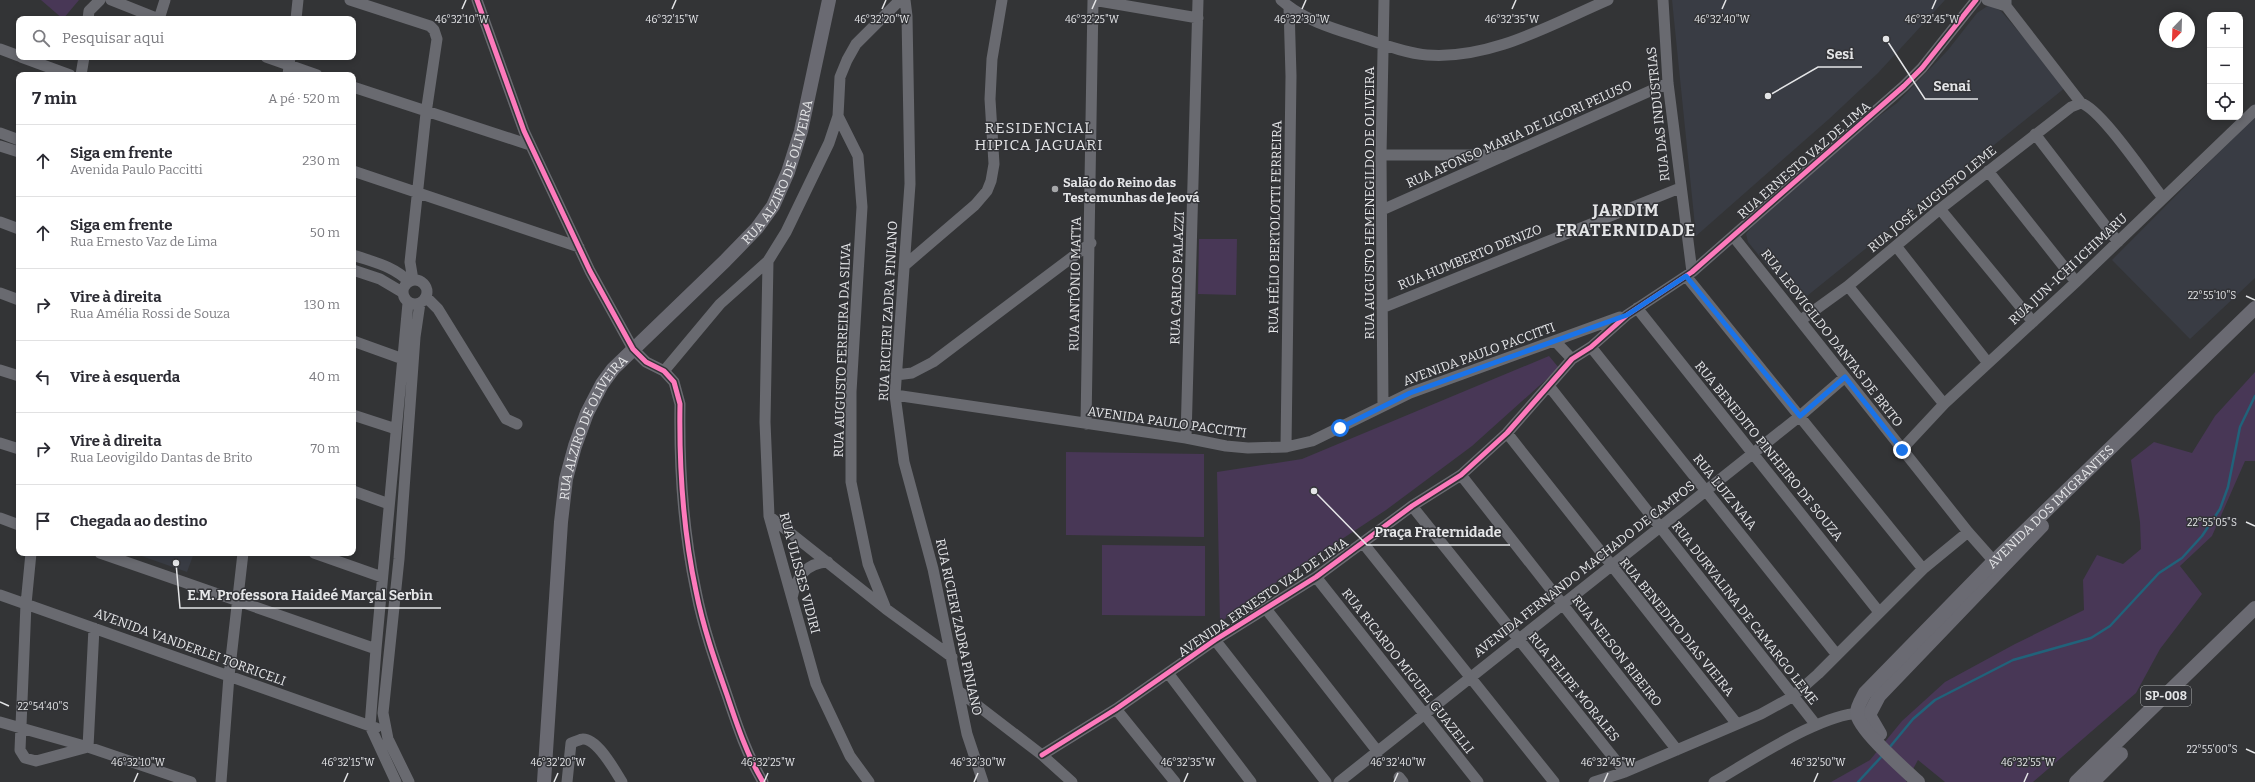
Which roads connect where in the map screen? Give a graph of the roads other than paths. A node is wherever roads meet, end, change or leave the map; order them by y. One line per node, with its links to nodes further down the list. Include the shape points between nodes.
1 (100, 0): 20 (street, via 89,11)
2 (110, 0): 21 (street)
3 (165, 0): 22 (street)
4 (298, 0): 23 (street)
5 (350, 0): 39 (street, via 430,26 434,30 437,39)
6 (477, 0): 45 (street)
7 (829, 0): 86 (main road, RUA ALZIRO DE OLIVEIRA, via 801,131 788,172 773,206 757,228 725,261)
8 (900, 0): 40 (street, via 856,44 847,60 840,77)
9 (905, 0): 65 (street, RUA RICIERI ZADRA PINIANO, via 910,184)
10 (1002, 0): 65 (street, via 992,59 990,99 994,164 991,181 987,191 975,205)
11 (1093, 0): 24 (street); 60 (street, RUA ANTÔNIO MATTA)
12 (1198, 0): 24 (street, RUA CARLOS PALAZZI)
13 (1384, 0): 25 (street, RUA AUGUSTO HEMENEGILDO DE OLIVEIRA)
14 (1608, 0): 25 (street, via 1495,47 1462,54 1427,55)
15 (1663, 0): 35 (street, RUA DAS INDUSTRIAS)
16 (1976, 0): 58 (street, RUA ERNESTO VAZ DE LIMA, via 1946,39 1904,86)
17 (1987, 0): 18 (street)
18 (2006, 3): 37 (street)
19 (1285, 4): 25 (street, via 1312,20); 107 (street, RUA HÉLIO BERTOLOTTI FERREIRA, via 1291,76)
20 (88, 16)
21 (151, 16)
22 (160, 16)
23 (296, 16)
24 (1198, 18): 105 (street, RUA CARLOS PALAZZI)
25 (1383, 44): 47 (street, RUA AUGUSTO HEMENEGILDO DE OLIVEIRA)
26 (0, 49): 27 (street)
27 (16, 55)
28 (28, 60): 32 (street)
29 (84, 60): 33 (street)
30 (274, 60): 31 (street)
31 (289, 66): 34 (street)
32 (62, 72)
33 (82, 72)
34 (308, 72)
35 (1668, 83): 48 (street, RUA AFONSO MARIA DE LIGORI PELUSO); 51 (street, RUA DAS INDUSTRIAS)
36 (356, 88): 39 (street)
37 (2081, 103): 42 (street, RUA JOSÉ AUGUSTO LEME, via 2071,107); 53 (street, via 2088,106 2105,124)
38 (2255, 110): 53 (street, RUA JUN-ICHI ICHIMARU)
39 (426, 112): 45 (street); 52 (street)
40 (838, 116): 64 (street, via 829,143 794,217); 138 (street, RUA AUGUSTO FERREIRA DA SILVA, via 858,156 862,207 851,392 851,482 868,564)
41 (0, 133): 43 (street)
42 (2035, 134): 49 (street, RUA JOSÉ AUGUSTO LEME); 59 (street)
43 (16, 139)
44 (0, 146): 46 (street)
45 (530, 146): 62 (street)
46 (16, 151)
47 (1381, 155): 48 (street); 55 (street, RUA AUGUSTO HEMENEGILDO DE OLIVEIRA)
48 (1504, 156): 55 (street, RUA AFONSO MARIA DE LIGORI PELUSO)
49 (1988, 171): 54 (street, RUA JOSÉ AUGUSTO LEME); 69 (street)
50 (356, 172): 52 (street)
51 (1680, 188): 67 (street, RUA DAS INDUSTRIAS); 76 (street, RUA HUMBERTO DENIZO)
52 (418, 193): 62 (street); 68 (street, via 410,262)
53 (2163, 198): 59 (street, RUA JUN-ICHI ICHIMARU)
54 (1940, 209): 61 (street, RUA JOSÉ AUGUSTO LEME); 82 (street)
55 (1382, 210): 76 (street, RUA AUGUSTO HEMENEGILDO DE OLIVEIRA)
56 (0, 222): 57 (street)
57 (16, 227)
58 (1733, 236): 67 (street, RUA ERNESTO VAZ DE LIMA); 80 (street, RUA LEOVIGILDO DANTAS DE BRITO)
59 (2118, 242): 69 (street, RUA JUN-ICHI ICHIMARU)
60 (1091, 243): 93 (street, via 933,362 912,373); 102 (street, RUA ANTÔNIO MATTA)
61 (1896, 246): 70 (street, RUA JOSÉ AUGUSTO LEME); 89 (street)
62 (579, 247): 86 (street)
63 (356, 256): 68 (street, via 402,274)
64 (768, 261): 91 (street, via 720,304); 116 (street, RUA ULISSES VIDIRI, via 765,422)
65 (905, 265): 93 (street, RUA RICIERI ZADRA PINIANO)
66 (356, 271): 71 (street, via 394,285)
67 (1689, 274): 77 (street, RUA ERNESTO VAZ DE LIMA); 100 (street)
68 (411, 281): 71 (street); 74 (street, via 424,285)
69 (2076, 282): 82 (street, RUA JUN-ICHI ICHIMARU)
70 (1848, 286): 80 (street, RUA JOSÉ AUGUSTO LEME); 97 (street)
71 (402, 292): 75 (street)
72 (0, 293): 73 (street)
73 (16, 299)
74 (423, 300): 75 (street); 101 (street, via 438,309 506,420); 161 (street, via 415,336 399,559 383,713)
75 (408, 303): 87 (street)
76 (1382, 308): 98 (street, RUA AUGUSTO HEMENEGILDO DE OLIVEIRA)
77 (1637, 308): 79 (street, RUA ERNESTO VAZ DE LIMA); 110 (street, RUA BENEDITO PINHEIRO DE SOUZA)
78 (2255, 308): 127 (main road, AVENIDA DOS IMIGRANTES)
79 (1627, 315): 83 (street, AVENIDA PAULO PACCITTI); 85 (street, AVENIDA ERNESTO VAZ DE LIMA)
80 (1801, 320): 94 (street, RUA LEOVIGILDO DANTAS DE BRITO)
81 (2255, 320): 127 (main road, AVENIDA DOS IMIGRANTES)
82 (2033, 322): 89 (street, RUA JUN-ICHI ICHIMARU)
83 (1555, 341): 88 (street); 98 (street, AVENIDA PAULO PACCITTI, via 1410,393)
84 (356, 342): 87 (street)
85 (1591, 347): 88 (street, AVENIDA ERNESTO VAZ DE LIMA); 112 (street, RUA LUIZ NAIA)
86 (633, 349): 91 (street, via 646,362); 173 (main road, RUA ALZIRO DE OLIVEIRA, via 613,369 587,413 566,479)
87 (403, 359): 103 (street)
88 (1572, 359): 95 (street, AVENIDA ERNESTO VAZ DE LIMA)
89 (1988, 363): 97 (street, RUA JUN-ICHI ICHIMARU)
90 (0, 370): 92 (street)
91 (664, 371): 176 (street, via 674,382 680,404 684,524 696,592 711,649 744,744)
92 (16, 375)
93 (896, 375): 96 (street, RUA RICIERI ZADRA PINIANO)
94 (1845, 377): 100 (street, AVENIDA FERNANDO MACHADO DE CAMPOS); 109 (street, RUA LEOVIGILDO DANTAS DE BRITO)
95 (1549, 386): 104 (street, AVENIDA ERNESTO VAZ DE LIMA); 119 (street, RUA DURVALINA DE CAMARGO LEME)
96 (895, 395): 102 (street, AVENIDA PAULO PACCITTI); 147 (street, RUA RICIERI ZADRA PINIANO, via 904,462 934,569)
97 (1944, 404): 109 (street, RUA JUN-ICHI ICHIMARU)
98 (1383, 406): 107 (street, AVENIDA PAULO PACCITTI, via 1312,441)
99 (356, 416): 103 (street)
100 (1800, 416): 110 (street, AVENIDA FERNANDO MACHADO DE CAMPOS); 129 (street)
101 (516, 424)
102 (1086, 424): 105 (street, AVENIDA PAULO PACCITTI)
103 (396, 429): 114 (street)
104 (1507, 433): 111 (street, AVENIDA ERNESTO VAZ DE LIMA); 128 (street, RUA BENEDITO DIAS VIEIRA)
105 (1186, 438): 107 (street, AVENIDA PAULO PACCITTI, via 1226,446)
106 (0, 443): 108 (street)
107 (1286, 447)
108 (16, 448)
109 (1902, 450): 120 (street, RUA LEOVIGILDO DANTAS DE BRITO)
110 (1753, 454): 112 (street, AVENIDA FERNANDO MACHADO DE CAMPOS); 140 (street, RUA BENEDITO PINHEIRO DE SOUZA)
111 (1461, 475): 115 (street, AVENIDA ERNESTO VAZ DE LIMA); 136 (street, RUA NELSON RIBEIRO)
112 (1706, 490): 119 (street, AVENIDA FERNANDO MACHADO DE CAMPOS); 146 (street, RUA LUIZ NAIA)
113 (356, 492): 114 (street)
114 (389, 504): 130 (street)
115 (1412, 506): 121 (street, AVENIDA ERNESTO VAZ DE LIMA); 144 (street, RUA FELIPE MORALES)
116 (770, 516): 126 (street); 133 (street, RUA ULISSES VIDIRI)
117 (0, 518): 118 (street)
118 (16, 524)
119 (1659, 527): 128 (street, AVENIDA FERNANDO MACHADO DE CAMPOS); 152 (street, RUA DURVALINA DE CAMARGO LEME)
120 (1968, 532): 127 (street, RUA LEOVIGILDO DANTAS DE BRITO); 129 (street)
121 (1364, 543): 131 (street, AVENIDA ERNESTO VAZ DE LIMA); 150 (street)
122 (31, 556): 135 (street)
123 (109, 556): 134 (street)
124 (243, 556): 134 (street)
125 (322, 556): 130 (street)
126 (828, 562): 133 (street, via 816,562 807,567 794,587); 138 (street)
127 (1997, 565): 154 (main road, AVENIDA DOS IMIGRANTES)
128 (1610, 566): 136 (street, AVENIDA FERNANDO MACHADO DE CAMPOS); 157 (street, RUA BENEDITO DIAS VIEIRA)
129 (1923, 569): 140 (street)
130 (382, 577): 145 (street)
131 (1316, 577): 139 (street, AVENIDA ERNESTO VAZ DE LIMA); 155 (street, RUA RICARDO MIGUEL GUAZELLI)
132 (0, 595): 135 (street, AVENIDA VANDERLEI TORRICELI)
133 (791, 599): 177 (street, RUA ULISSES VIDIRI, via 816,684 850,756)
134 (239, 601): 145 (street); 149 (street)
135 (26, 604): 142 (street, AVENIDA VANDERLEI TORRICELI); 160 (street)
136 (1563, 604): 144 (street, AVENIDA FERNANDO MACHADO DE CAMPOS); 163 (street, RUA NELSON RIBEIRO)
137 (2255, 608): 190 (main road, SP-008)
138 (886, 609): 147 (street)
139 (1266, 609): 143 (street, AVENIDA ERNESTO VAZ DE LIMA); 164 (street)
140 (1879, 612): 146 (street)
141 (2255, 621): 191 (main road, SP-008)
142 (94, 628): 149 (street, AVENIDA VANDERLEI TORRICELI); 162 (street)
143 (1215, 640): 148 (street, AVENIDA ERNESTO VAZ DE LIMA); 182 (street)
144 (1518, 640): 150 (street, AVENIDA FERNANDO MACHADO DE CAMPOS); 167 (street, RUA FELIPE MORALES)
145 (376, 649): 159 (street)
146 (1837, 655): 152 (street)
147 (952, 657): 151 (street, RUA RICIERI ZADRA PINIANO)
148 (1168, 672): 153 (street, AVENIDA ERNESTO VAZ DE LIMA); 181 (street)
149 (229, 676): 159 (street, AVENIDA VANDERLEI TORRICELI); 170 (street)
150 (1471, 677): 155 (street, AVENIDA FERNANDO MACHADO DE CAMPOS); 185 (street)
151 (960, 692): 165 (street); 178 (street, RUA RICIERI ZADRA PINIANO, via 967,734)
152 (1792, 697): 157 (street); 158 (street, RUA DURVALINA DE CAMARGO LEME)
153 (1116, 709): 165 (street, AVENIDA ERNESTO VAZ DE LIMA); 180 (street)
154 (1863, 714): 158 (street); 166 (main road, via 1864,728)
155 (1424, 715): 164 (street, AVENIDA FERNANDO MACHADO DE CAMPOS); 184 (street, RUA RICARDO MIGUEL GUAZELLI)
156 (0, 722): 160 (street)
157 (1737, 724): 163 (street)
158 (1816, 725): 187 (street)
159 (370, 726): 161 (street, AVENIDA VANDERLEI TORRICELI); 171 (street)
160 (20, 728): 162 (street); 162 (street, via 21,754 30,761)
161 (385, 729): 172 (street)
162 (88, 747): 168 (street)
163 (1677, 750): 167 (street)
164 (1378, 752): 183 (street, AVENIDA FERNANDO MACHADO DE CAMPOS)
165 (1042, 754): 179 (street)
166 (1897, 756): 188 (main road); 189 (main road)
167 (1625, 772): 186 (street)
168 (165, 778): 169 (street)
169 (192, 782)
170 (221, 782)
171 (396, 782)
172 (409, 782)
173 (544, 782)
174 (568, 782): 175 (street, via 571,743 583,739 592,742 600,750)
175 (622, 782)
176 (763, 782)
177 (869, 782)
178 (983, 782)
179 (1072, 782)
180 (1175, 782)
181 (1251, 782)
182 (1326, 782)
183 (1339, 782)
184 (1478, 782)
185 (1554, 782)
186 (1594, 782)
187 (1714, 782)
188 (1918, 782)
189 (1928, 782)
190 (2076, 782)
191 (2093, 782)

